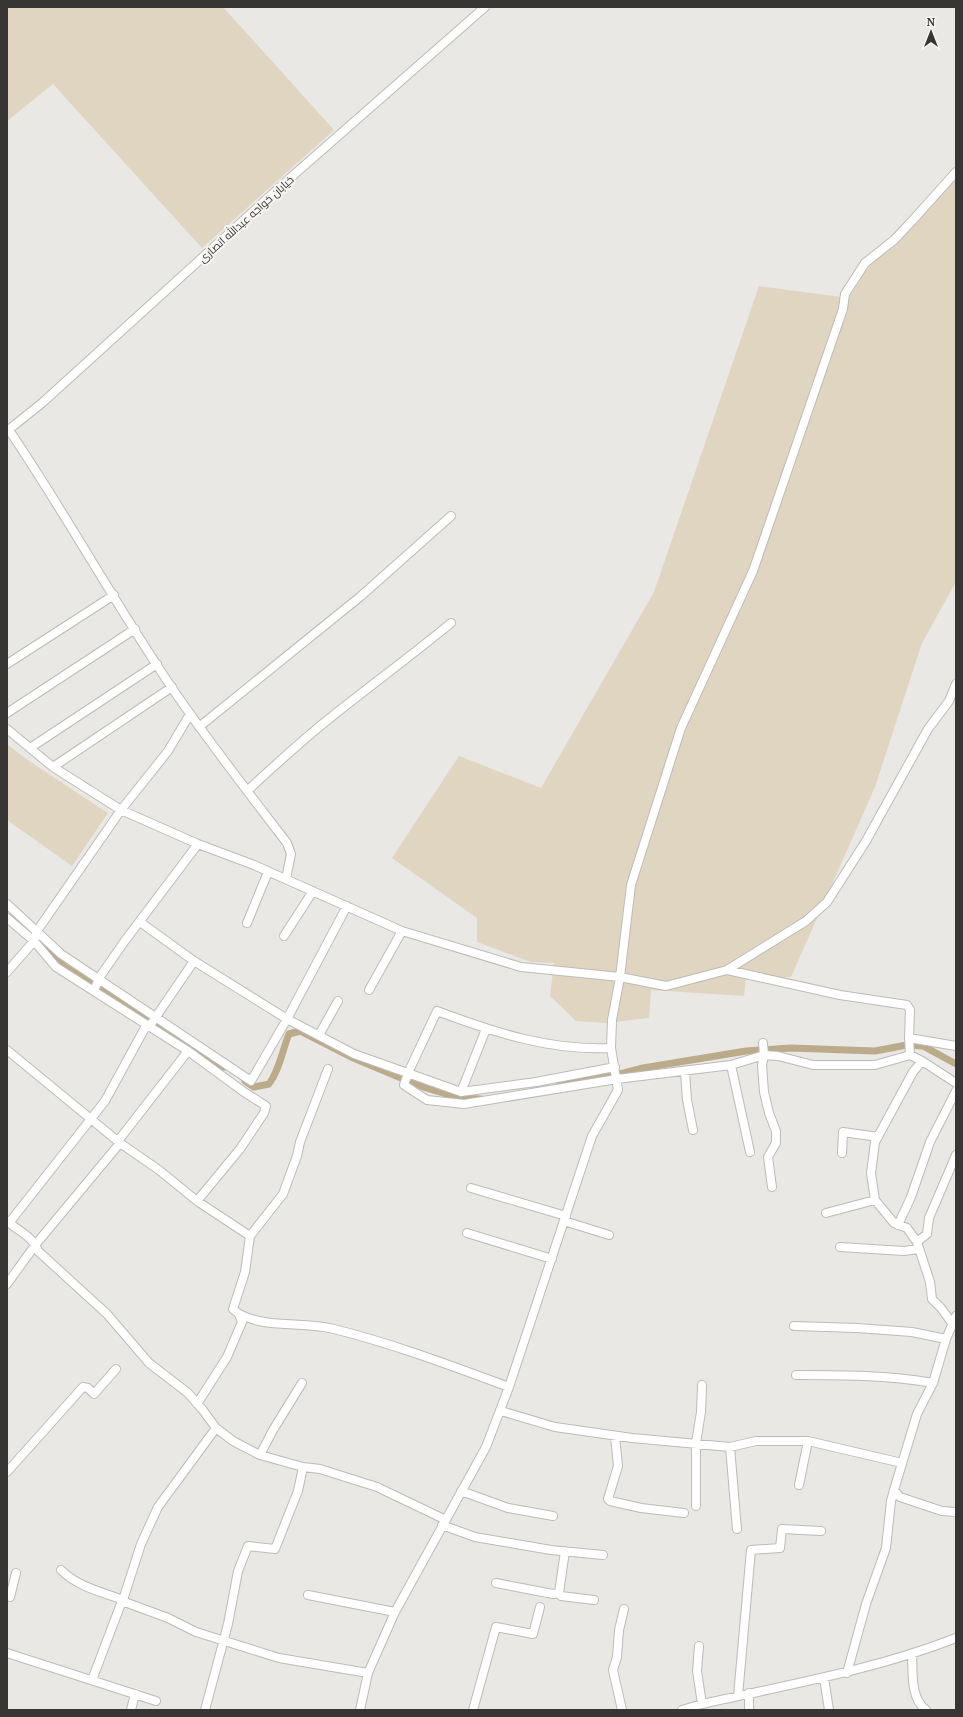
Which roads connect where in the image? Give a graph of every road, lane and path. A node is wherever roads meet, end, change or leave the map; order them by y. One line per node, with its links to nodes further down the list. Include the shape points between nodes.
1 (485, 7): 3 (street, خیابان خواجه عبدالله انصاری)
2 (956, 172): 36 (street, via 894,240 865,263 845,294 843,309 753,571 681,728 631,885)
3 (8, 431): 5 (street, via 43,480)
4 (451, 516): 14 (street, via 361,596)
5 (114, 595): 7 (street); 8 (street)
6 (451, 623): 18 (street, via 330,718)
7 (135, 630): 9 (street); 12 (street)
8 (7, 664)
9 (157, 664): 11 (street); 16 (street)
10 (956, 684): 34 (street, via 949,701 928,729 866,841 827,902 806,921)
11 (172, 687): 13 (street); 17 (street)
12 (7, 713)
13 (190, 714): 14 (street); 19 (street, via 168,751)
14 (199, 727): 18 (street)
15 (7, 729): 16 (street)
16 (30, 748): 17 (street)
17 (53, 767): 19 (street)
18 (247, 791): 22 (street, via 287,843 290,854)
19 (121, 810): 20 (street); 29 (street)
20 (198, 844): 21 (street); 27 (street)
21 (268, 872): 22 (street); 28 (street)
22 (286, 879): 23 (street)
23 (312, 891): 25 (street); 31 (street)
24 (7, 904): 29 (street)
25 (347, 906): 30 (street); 42 (street)
26 (7, 918): 32 (street)
27 (140, 922): 33 (street); 37 (street)
28 (247, 923)
29 (37, 931): 32 (street); 37 (street, via 61,954)
30 (402, 931): 36 (street, via 521,967); 38 (street)
31 (284, 936)
32 (34, 941): 35 (street); 39 (street, via 56,967)
33 (194, 961): 41 (street); 42 (street)
34 (727, 970): 36 (street, via 666,986); 46 (street, via 840,995 907,1005 910,1010)
35 (7, 972)
36 (620, 977): 49 (street, via 612,1020)
37 (99, 978): 39 (street); 41 (street)
38 (369, 990)
39 (94, 991): 43 (street)
40 (338, 1001): 45 (street)
41 (156, 1017): 43 (street); 61 (street)
42 (287, 1019): 45 (street); 61 (street)
43 (147, 1026): 51 (street); 66 (street, via 105,1101)
44 (486, 1029): 49 (street, via 559,1047); 59 (street, via 437,1011); 65 (street)
45 (319, 1035): 59 (street, via 354,1054)
46 (909, 1038): 48 (street); 53 (street)
47 (763, 1043): 52 (street)
48 (956, 1046)
49 (611, 1048): 56 (street)
50 (7, 1050): 66 (street)
51 (188, 1051): 64 (street); 69 (street)
52 (764, 1055): 53 (street, via 813,1065 874,1065); 55 (street); 73 (street, via 764,1092 776,1131 776,1143 768,1157)
53 (910, 1056): 54 (street)
54 (922, 1061): 62 (street); 68 (street, via 913,1072)
55 (731, 1065): 58 (street); 70 (street)
56 (615, 1067): 60 (street); 65 (street, via 536,1082)
57 (328, 1069): 83 (street, via 283,1194)
58 (685, 1071): 60 (street); 67 (street)
59 (408, 1073): 60 (street, via 404,1085 427,1100 464,1104); 65 (street)
60 (617, 1079): 78 (street, via 618,1090 592,1136)
61 (251, 1081): 64 (street)
62 (956, 1083)
63 (956, 1091): 80 (street, via 930,1142 911,1198)
64 (244, 1092): 76 (street, via 266,1106 264,1113 240,1149)
65 (461, 1092)
66 (92, 1119): 69 (street); 79 (street)
67 (693, 1130)
68 (878, 1137): 71 (street, via 844,1132); 75 (street, via 871,1172)
69 (119, 1142): 76 (street); 84 (street)
70 (750, 1152)
71 (842, 1153)
72 (956, 1155): 85 (street, via 929,1218 927,1234)
73 (772, 1187)
74 (471, 1188): 78 (street)
75 (876, 1200): 77 (street); 80 (street)
76 (197, 1201): 83 (street)
77 (826, 1212)
78 (565, 1219): 82 (street); 87 (street)
79 (8, 1222): 84 (street)
80 (898, 1225): 85 (street, via 907,1228)
81 (467, 1233): 87 (street)
82 (609, 1235)
83 (250, 1236): 89 (street, via 245,1272 233,1309)
84 (36, 1244): 88 (street); 99 (street, via 38,1250 107,1314 149,1362 188,1393)
85 (918, 1245): 86 (street, via 904,1251); 90 (street, via 930,1282 932,1299)
86 (840, 1247)
87 (552, 1259): 98 (street)
88 (7, 1284)
89 (239, 1314): 98 (street, via 257,1321 332,1329); 99 (street, via 242,1322 227,1357)
90 (954, 1320): 92 (street)
91 (794, 1326): 92 (street, via 912,1332)
92 (946, 1339): 96 (street)
93 (116, 1369): 109 (street, via 94,1394 83,1387)
94 (796, 1375): 96 (street, via 902,1377)
95 (302, 1383): 106 (street)
96 (933, 1383): 107 (street, via 917,1414)
97 (702, 1385): 104 (street)
98 (510, 1387): 100 (street)
99 (197, 1404): 101 (street)
100 (501, 1411): 102 (street, via 555,1427); 112 (street, via 486,1447)
101 (216, 1428): 106 (street, via 233,1441); 129 (street, via 158,1507 141,1544)
102 (615, 1436): 104 (street); 115 (street, via 618,1466 608,1499 641,1508)
103 (808, 1441): 105 (street, via 756,1441); 107 (street); 110 (street)
104 (696, 1443): 105 (street); 113 (street)
105 (730, 1446): 118 (street)
106 (260, 1455): 108 (street)
107 (902, 1463): 111 (street)
108 (303, 1467): 117 (street, via 320,1469 377,1487); 134 (street, via 298,1491 275,1549 248,1546 238,1571)
109 (7, 1472)
110 (799, 1484)
111 (894, 1490): 114 (street, via 900,1498); 139 (street, via 890,1501 886,1548 866,1604)
112 (461, 1491): 116 (street, via 508,1508); 117 (street)
113 (696, 1506)
114 (956, 1512)
115 (684, 1513)
116 (553, 1516)
117 (444, 1522): 120 (street, via 476,1537); 132 (street)
118 (737, 1529)
119 (822, 1531): 144 (street, via 782,1529 780,1548 751,1550)
120 (565, 1551): 121 (street); 125 (street)
121 (603, 1555)
122 (61, 1570): 129 (street, via 69,1578)
123 (16, 1573): 126 (street, via 10,1597)
124 (496, 1583): 125 (street)
125 (559, 1593): 128 (street, via 561,1596)
126 (7, 1595)
127 (308, 1595): 132 (street)
128 (594, 1600)
129 (123, 1601): 134 (street); 141 (street)
130 (540, 1608): 150 (street, via 533,1634 496,1627)
131 (624, 1609): 151 (street, via 613,1670)
132 (395, 1612): 138 (street)
133 (956, 1638): 137 (street)
134 (223, 1641): 138 (street, via 279,1658); 147 (street)
135 (699, 1646): 146 (street, via 697,1671)
136 (8, 1654): 141 (street)
137 (912, 1654): 139 (street); 155 (street, via 915,1694)
138 (368, 1673): 149 (street)
139 (847, 1673): 140 (street)
140 (824, 1678): 142 (street); 154 (street)
141 (92, 1680): 143 (street)
142 (749, 1693): 144 (street); 153 (street)
143 (136, 1694): 145 (street); 148 (street)
144 (738, 1696): 146 (street)
145 (156, 1701)
146 (702, 1704): 152 (street)
147 (207, 1709)
148 (131, 1710)
149 (360, 1710)
150 (473, 1710)
151 (622, 1710)
152 (682, 1710)
153 (749, 1710)
154 (829, 1710)
155 (926, 1710)

